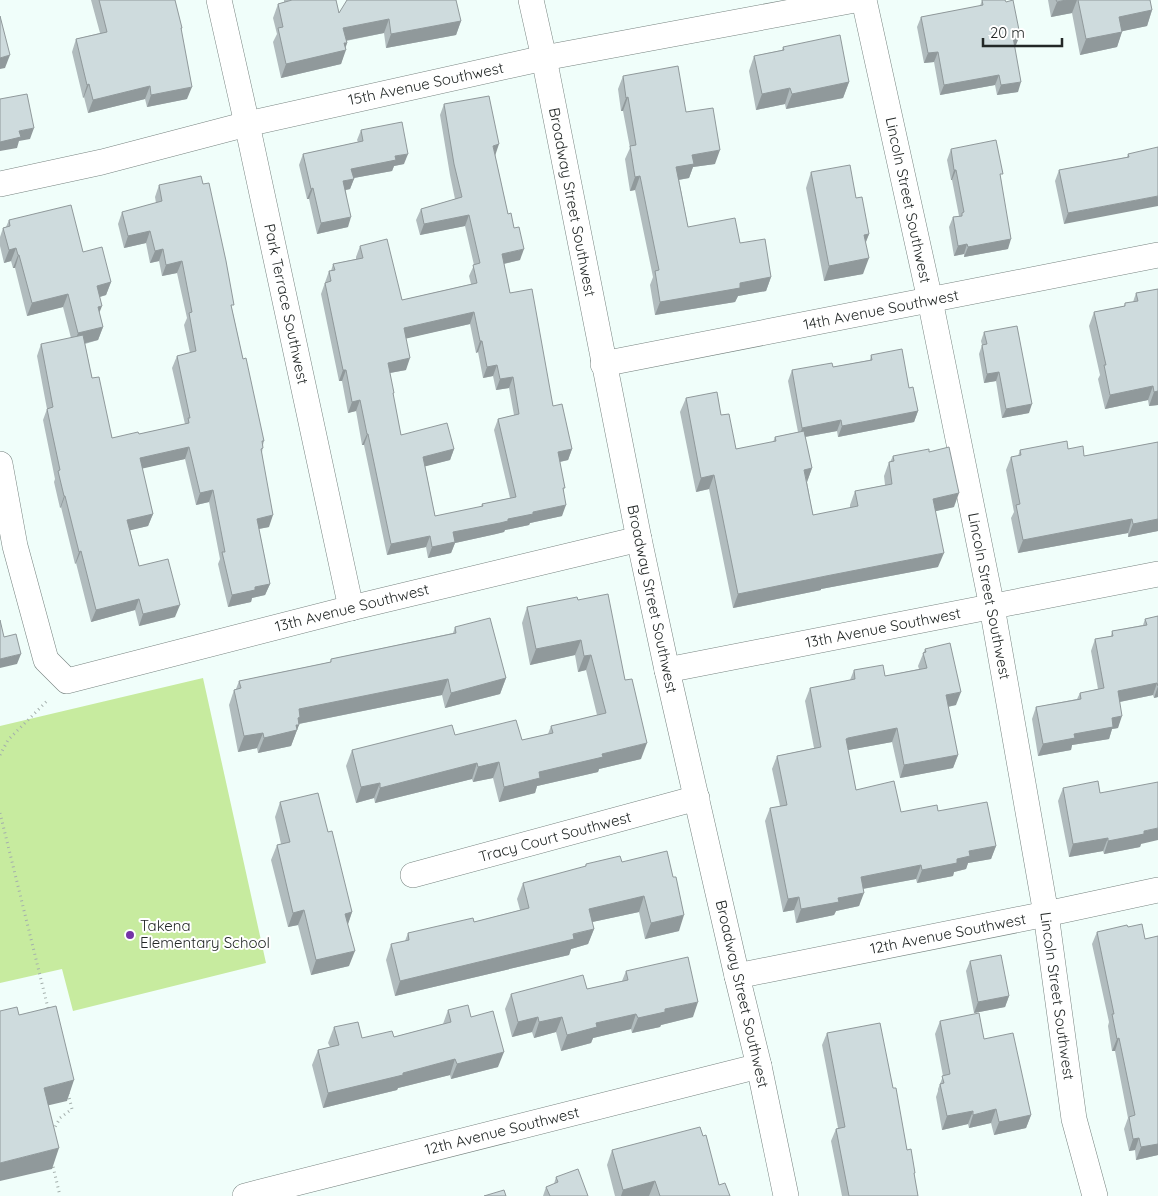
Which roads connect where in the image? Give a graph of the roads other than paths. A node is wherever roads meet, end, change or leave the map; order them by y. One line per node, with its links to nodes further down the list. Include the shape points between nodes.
1 (219, 0): 6 (street, Park Terrace Southwest)
2 (531, 0): 5 (street, Broadway Street Southwest)
3 (856, 0): 5 (street, 15th Avenue Southwest)
4 (864, 0): 9 (street, Lincoln Street Southwest)
5 (544, 58): 6 (street, 15th Avenue Southwest); 10 (street, Broadway Street Southwest)
6 (247, 124): 7 (street, 15th Avenue Southwest, via 102,162); 16 (street, Park Terrace Southwest)
7 (0, 184)
8 (1158, 256): 9 (street, 14th Avenue Southwest)
9 (930, 300): 10 (street, 14th Avenue Southwest); 15 (street, Lincoln Street Southwest)
10 (604, 364): 12 (street, Broadway Street Southwest)
11 (0, 464): 13 (street)
12 (639, 539): 16 (street, 13th Avenue Southwest); 17 (street, Broadway Street Southwest)
13 (7, 548): 16 (street, 13th Avenue Southwest, via 46,660 67,681)
14 (1158, 574): 15 (street, 13th Avenue Southwest)
15 (992, 607): 17 (street, 13th Avenue Southwest); 21 (street, Lincoln Street Southwest)
16 (351, 608)
17 (667, 670): 18 (street, Broadway Street Southwest)
18 (697, 798): 19 (street, Tracy Court Southwest); 22 (street, Broadway Street Southwest)
19 (413, 875)
20 (1158, 890): 21 (street, 12th Avenue Southwest)
21 (1046, 914): 22 (street, 12th Avenue Southwest); 26 (street, Lincoln Street Southwest, via 1074,1120)
22 (737, 976): 23 (street, Broadway Street Southwest)
23 (759, 1066): 24 (street, 12th Avenue Southwest); 25 (street, Broadway Street Southwest)
24 (245, 1196)
25 (786, 1196)
26 (1095, 1196)

